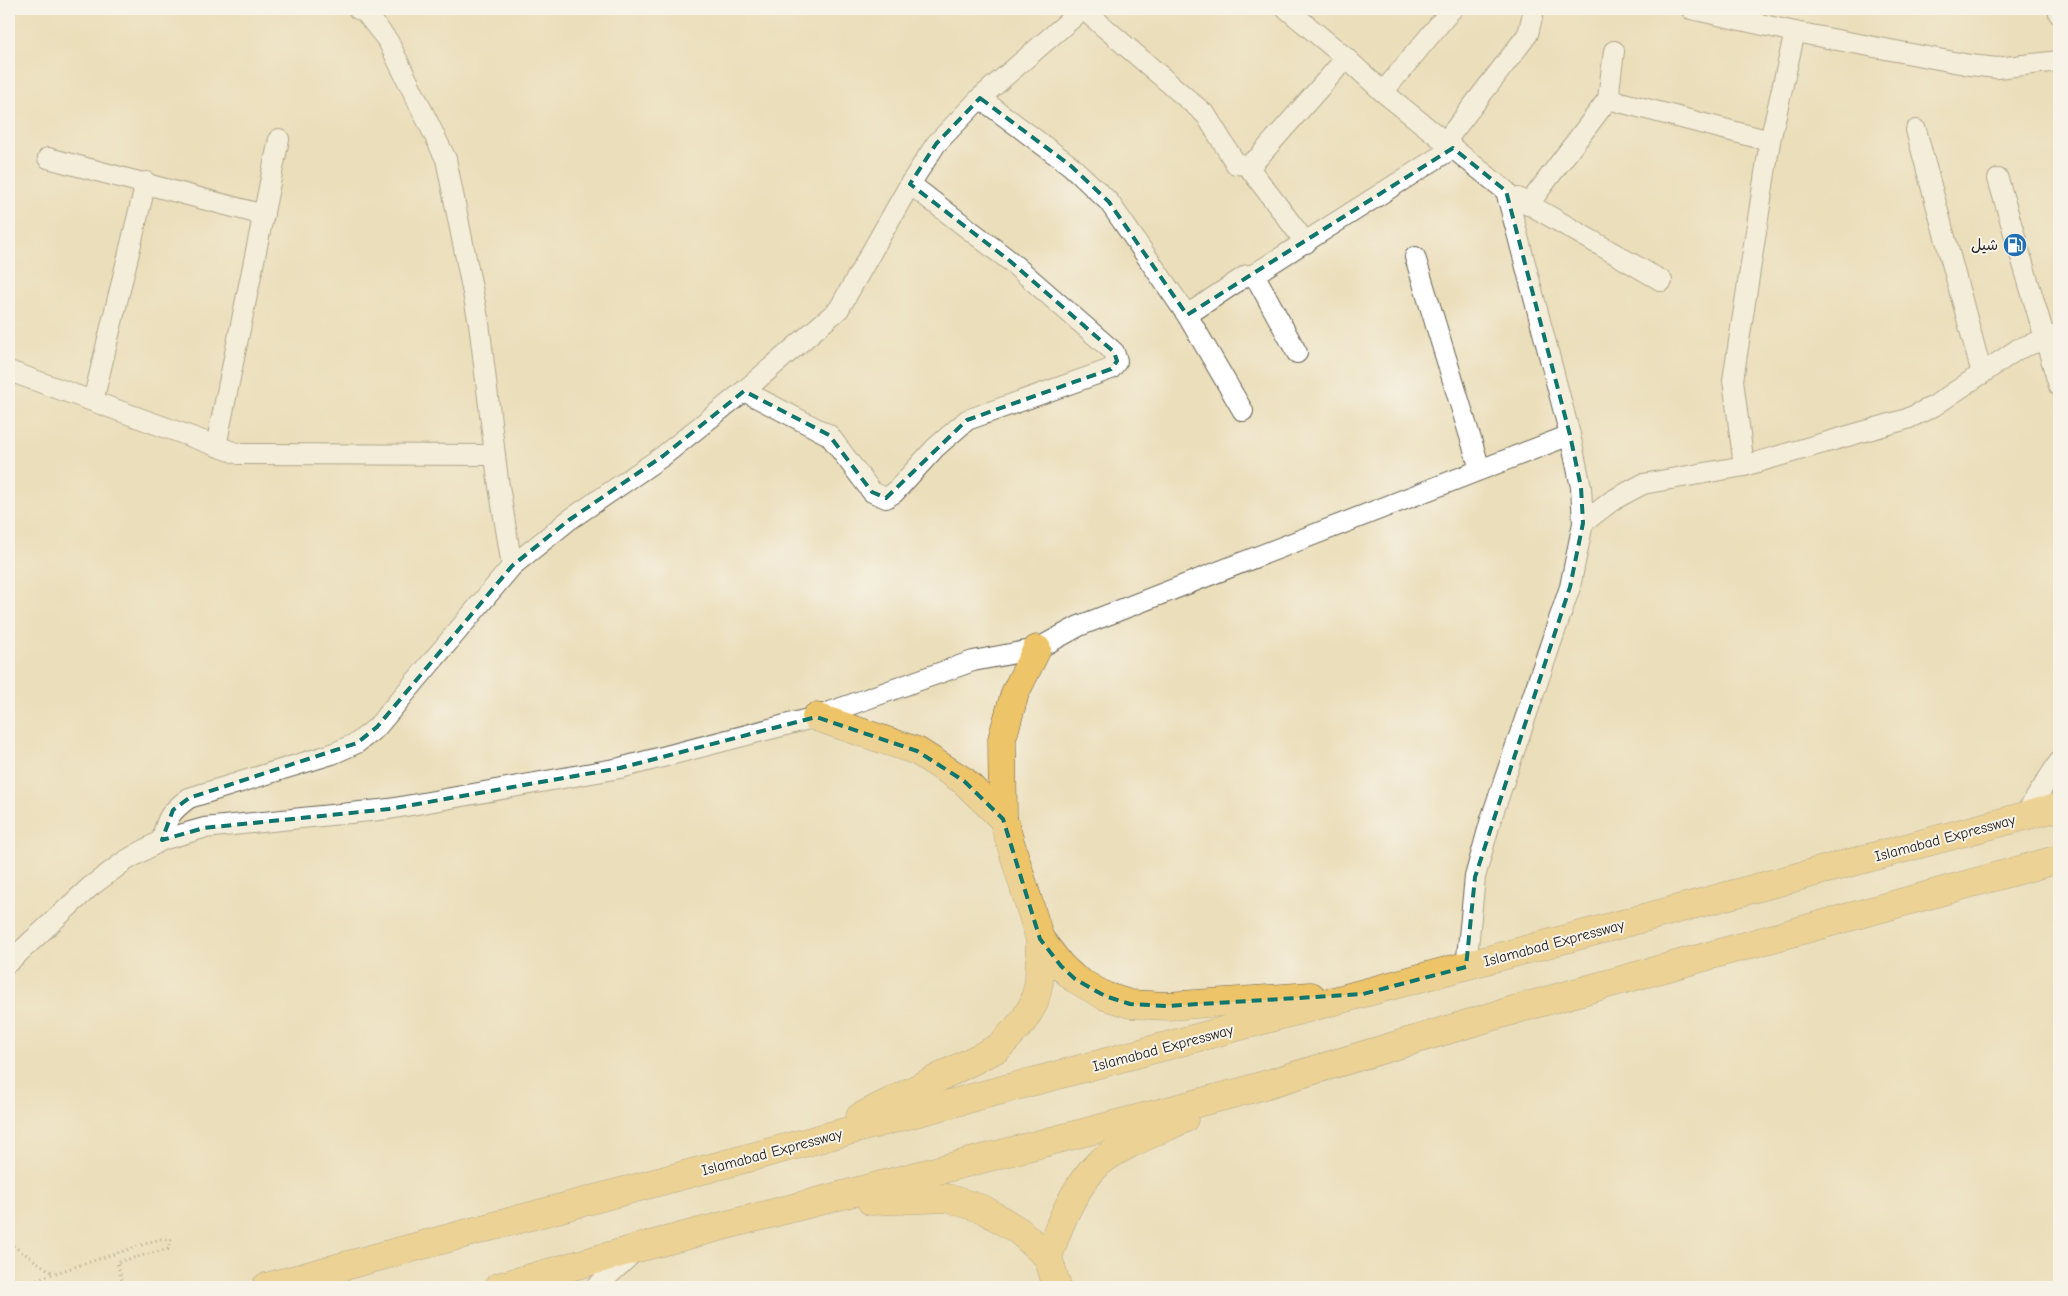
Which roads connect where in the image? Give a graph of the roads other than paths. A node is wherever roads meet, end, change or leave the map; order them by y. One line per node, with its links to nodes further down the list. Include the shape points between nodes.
1 (1083, 9): 14 (street); 21 (street, via 1206,115 1236,164)
2 (1452, 9): 13 (street)
3 (1534, 9): 19 (street, via 1528,34)
4 (1691, 9): 9 (street)
5 (2059, 9): 8 (street)
6 (363, 10): 43 (street, via 388,41 446,159 479,324)
7 (1295, 11): 11 (street)
8 (2059, 14)
9 (1795, 32): 12 (street, via 1997,68); 18 (street)
10 (1614, 51): 15 (street)
11 (1346, 58): 13 (street); 21 (street, via 1258,159)
12 (2059, 61)
13 (1383, 92): 19 (street)
14 (980, 98): 24 (street, via 936,144); 32 (street, via 1071,166 1109,202)
15 (1608, 99): 18 (street); 26 (street)
16 (1916, 130): 36 (street)
17 (279, 139): 27 (street)
18 (1770, 141): 44 (street, via 1733,380)
19 (1449, 145): 25 (street); 28 (street)
20 (48, 158): 23 (street)
21 (1247, 165): 28 (street)
22 (1998, 180): 33 (street)
23 (146, 182): 27 (street); 39 (street)
24 (910, 184): 38 (street, via 839,309); 38 (street, via 1010,261 1114,352 1117,361 1111,370 967,420 886,498 872,492 829,435)
25 (1506, 191): 26 (street); 41 (street)
26 (1528, 205): 31 (street)
27 (264, 215): 42 (street)
28 (1306, 243): 30 (street)
29 (1415, 257): 45 (street)
30 (1253, 275): 32 (street, via 1247,275); 34 (street)
31 (1662, 281)
32 (1187, 315): 40 (street)
33 (2053, 337): 36 (street, via 2018,349); 37 (street)
34 (1297, 353)
35 (9, 370): 39 (street)
36 (1982, 374): 44 (street, via 1934,406 1907,419)
37 (2059, 386)
38 (744, 391): 47 (street, via 663,456 569,520)
39 (93, 401): 42 (street)
40 (1243, 411)
41 (1570, 435): 45 (street); 46 (street, via 1581,487)
42 (216, 446): 43 (street, via 239,454)
43 (495, 455): 47 (street)
44 (1744, 466): 46 (street, via 1642,484 1612,500)
45 (1480, 469): 48 (street, via 1079,626)
46 (1583, 523): 58 (street, via 1570,587 1491,820 1475,877)
47 (512, 566): 54 (street, via 364,738 332,754 189,798 173,810 165,824)
48 (1037, 649): 49 (street, via 973,661); 53 (highway, via 1015,692 1002,739)
49 (816, 716): 53 (highway, via 917,752 964,781); 54 (street, via 620,768 389,808 204,828)
50 (2059, 762): 52 (street)
51 (2059, 807): 52 (highway, Islamabad Expressway)
52 (2024, 816): 58 (highway, Islamabad Expressway)
53 (1004, 819): 56 (highway)
54 (162, 840): 57 (street, via 125,861 90,887)
55 (2059, 859): 60 (highway, via 1524,1007)
56 (1040, 938): 59 (highway, via 1075,980 1105,996 1130,1004 1167,1006); 61 (highway, via 1039,982 1034,1003 1023,1022 998,1048)
57 (9, 962)
58 (1466, 966): 59 (highway, Islamabad Expressway)
59 (1363, 994): 61 (highway, Islamabad Expressway)
60 (1244, 1091): 62 (highway); 64 (highway, via 1121,1149 1099,1164 1076,1192 1060,1222)
61 (812, 1142): 65 (highway, Islamabad Expressway)
62 (809, 1205): 63 (highway); 64 (highway, via 947,1198 983,1209 1019,1231)
63 (638, 1248): 66 (highway); 67 (street)
64 (1048, 1257): 68 (highway)
65 (266, 1287)
66 (498, 1287)
67 (596, 1287)
68 (1057, 1287)

